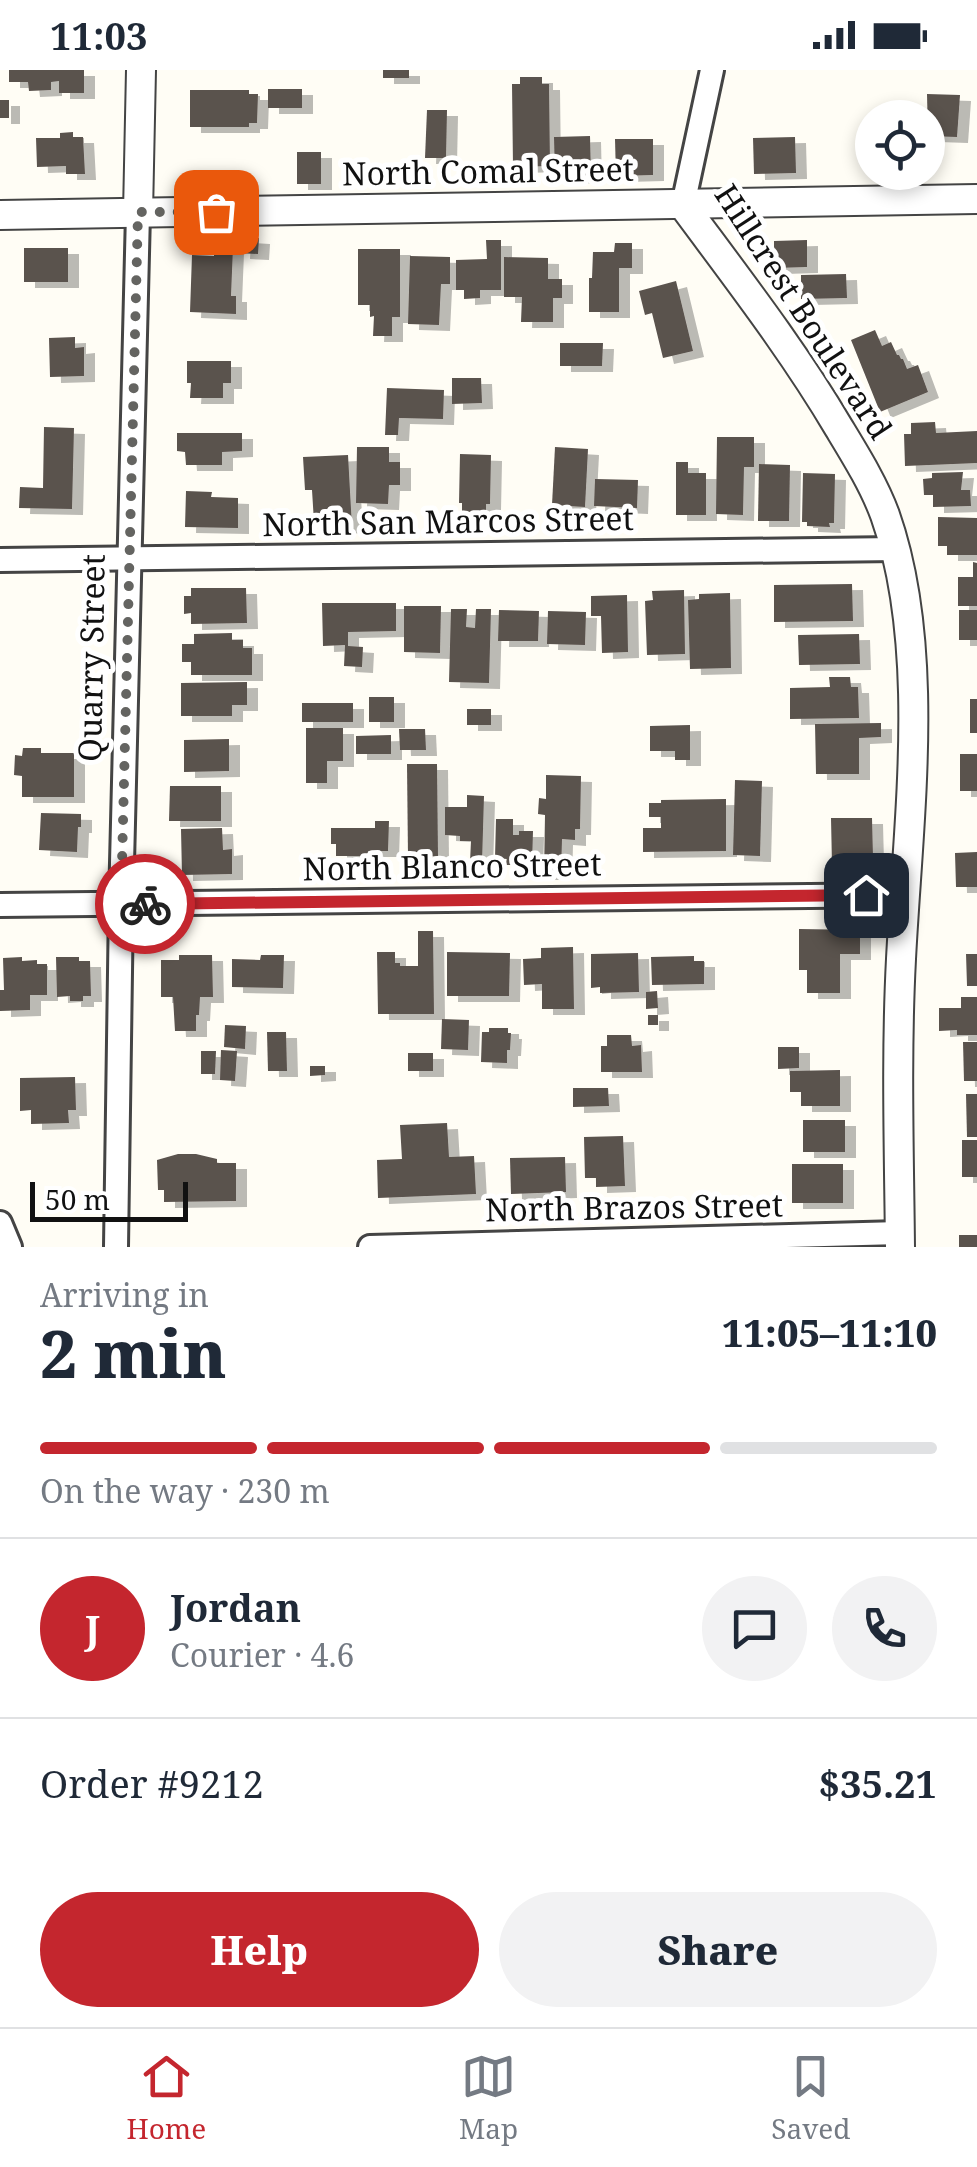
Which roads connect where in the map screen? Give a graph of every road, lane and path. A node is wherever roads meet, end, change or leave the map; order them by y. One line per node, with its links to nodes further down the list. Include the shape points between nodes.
1 (141, 70): 5 (street, Quarry Street)
2 (712, 70): 4 (street, Hillcrest Boulevard)
3 (977, 199): 4 (street, North Comal Street)
4 (683, 204): 5 (street, North Comal Street); 7 (street, Hillcrest Boulevard, via 803,367 860,462)
5 (138, 212): 6 (street, North Comal Street); 8 (street, Quarry Street)
6 (0, 214)
7 (896, 549): 8 (street, North San Marcos Street); 10 (street, Hillcrest Boulevard, via 912,696)
8 (130, 559): 9 (street, North San Marcos Street); 11 (street, Quarry Street)
9 (0, 560)
10 (905, 894): 11 (street, North Blanco Street); 14 (street, Hillcrest Boulevard)
11 (121, 904): 12 (street, North Blanco Street); 16 (street, Quarry Street)
12 (0, 906)
13 (0, 1223): 15 (street)
14 (900, 1240): 17 (street, North Brazos Street)
15 (10, 1247)
16 (116, 1247)
17 (370, 1247)

